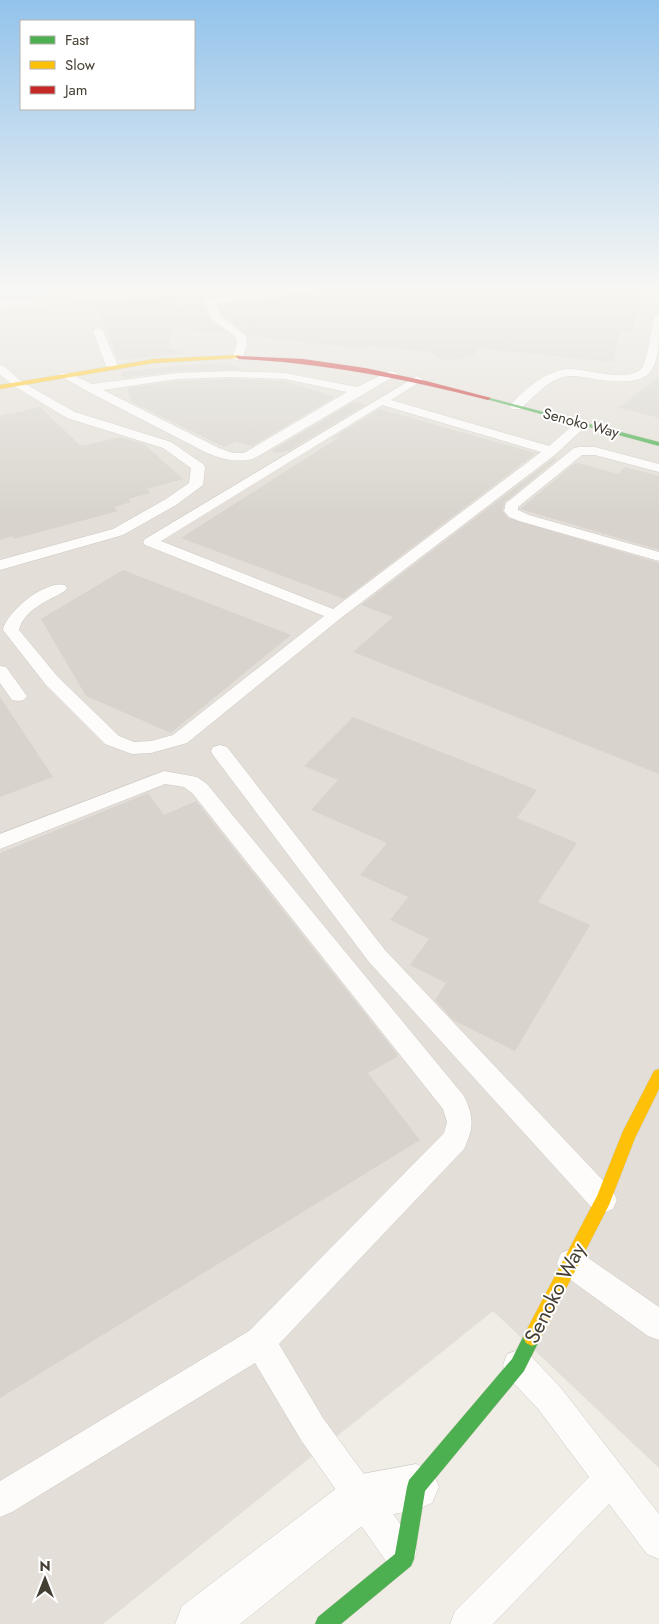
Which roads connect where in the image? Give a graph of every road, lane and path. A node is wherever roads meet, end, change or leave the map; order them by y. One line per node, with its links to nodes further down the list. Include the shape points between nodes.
1 (111, 363): 5 (lane)
2 (142, 363): 5 (street, Senoko Way)
3 (320, 363): 7 (street, Senoko Way)
4 (650, 363): 15 (lane, via 645,373 638,377 555,375)
5 (112, 366): 8 (street, Senoko Way)
6 (0, 368): 10 (lane)
7 (392, 374): 9 (street, Senoko Way); 13 (lane)
8 (64, 375): 10 (street, Senoko Way); 12 (lane)
9 (417, 380): 14 (lane); 15 (street, Senoko Way)
10 (18, 384): 11 (street, Senoko Way); 21 (lane, via 71,415 167,445 198,467 196,485 118,532)
11 (0, 387)
12 (90, 388): 13 (lane, via 177,376 231,374 285,376); 13 (lane, via 225,456 240,457 265,447)
13 (358, 391)
14 (381, 401): 18 (lane); 23 (lane, via 150,542)
15 (516, 406): 16 (street, Senoko Way)
16 (583, 424): 17 (street, Senoko Way); 18 (lane)
17 (659, 444)
18 (551, 451): 23 (lane)
19 (659, 468): 20 (lane, via 596,452 579,452 511,506 511,511 524,518)
20 (659, 557)
21 (0, 565)
22 (59, 588): 23 (lane, via 16,615 11,622 11,630 52,681 112,740 132,748 151,747 180,739)
23 (335, 615)
24 (0, 671): 25 (lane)
25 (18, 696)
26 (220, 751): 29 (lane, via 377,956)
27 (0, 842): 32 (lane, via 164,777 190,782 200,789 456,1104 460,1122 455,1140)
28 (659, 1075): 29 (street, Senoko Way, via 628,1136)
29 (603, 1200): 30 (street, Senoko Way)
30 (571, 1263): 31 (lane); 33 (street, Senoko Way)
31 (659, 1325)
32 (260, 1342): 36 (lane, via 312,1429); 37 (lane)
33 (518, 1364): 34 (lane, via 550,1399); 35 (street, Senoko Way)
34 (611, 1479): 38 (lane); 42 (lane)
35 (416, 1488): 36 (street); 39 (street, Senoko Way)
36 (362, 1497): 39 (lane); 40 (street)
37 (0, 1500)
38 (659, 1542)
39 (404, 1559): 41 (street)
40 (200, 1624)
41 (325, 1624)
42 (468, 1624)

